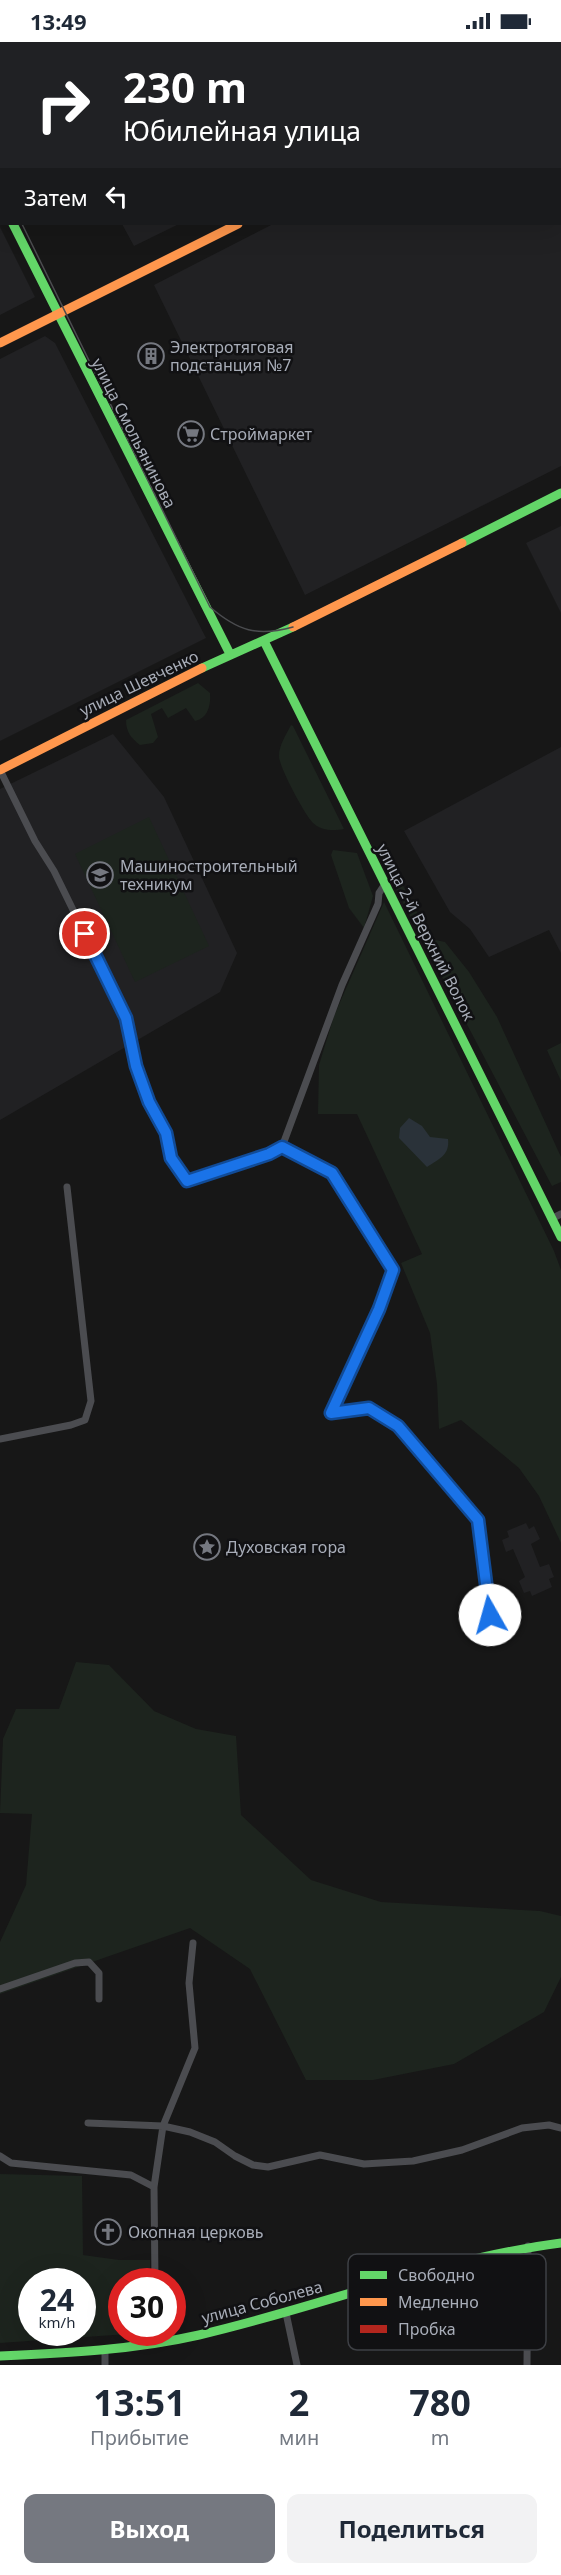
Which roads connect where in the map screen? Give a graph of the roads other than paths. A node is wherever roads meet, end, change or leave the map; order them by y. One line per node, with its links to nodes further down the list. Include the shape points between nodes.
1 (13, 225): 3 (street, улица Смольянинова)
2 (236, 225): 3 (street)
3 (57, 315): 4 (street); 7 (street, улица Смольянинова)
4 (0, 343)
5 (561, 493): 6 (street, улица Шевченко)
6 (264, 641): 7 (street, улица Шевченко); 9 (street, улица 2-й Верхний Волок)
7 (230, 654): 8 (street, улица Шевченко)
8 (0, 770): 10 (street, улица Шевченко, via 126,1018 136,1066 149,1102 166,1133 171,1158 187,1181)
9 (385, 884): 10 (street, via 342,985); 12 (street, улица 2-й Верхний Волок)
10 (282, 1147): 15 (street, via 332,1173 393,1270 331,1413 369,1408 398,1426 478,1520)
11 (67, 1187): 14 (street, via 91,1401 85,1420)
12 (557, 1216): 13 (street, улица 2-й Верхний Волок)
13 (561, 1237)
14 (0, 1439)
15 (490, 1615)
16 (193, 1943): 20 (street, via 189,1983 195,2048)
17 (0, 1989): 18 (street, via 75,1963 89,1962 99,1973)
18 (99, 1999)
19 (88, 2123): 20 (street)
20 (163, 2126): 21 (street, via 216,2142 253,2165 268,2167 320,2154 364,2164 413,2161 462,2150 522,2128); 23 (street)
21 (561, 2127)
22 (1, 2158): 23 (street, via 11,2163 131,2175)
23 (154, 2187): 28 (street)
24 (561, 2242): 25 (street, улица Соболева)
25 (528, 2246): 26 (street, улица Соболева); 27 (street)
26 (491, 2254)
27 (528, 2254)
28 (155, 2268)
29 (348, 2295): 30 (street, улица Соболева)
30 (286, 2313): 31 (street, улица Соболева); 37 (street)
31 (186, 2333)
32 (123, 2346): 33 (street, улица Соболева)
33 (105, 2350): 35 (street, улица Соболева); 36 (street)
34 (527, 2350): 38 (street)
35 (0, 2356)
36 (105, 2365)
37 (297, 2365)
38 (527, 2365)

